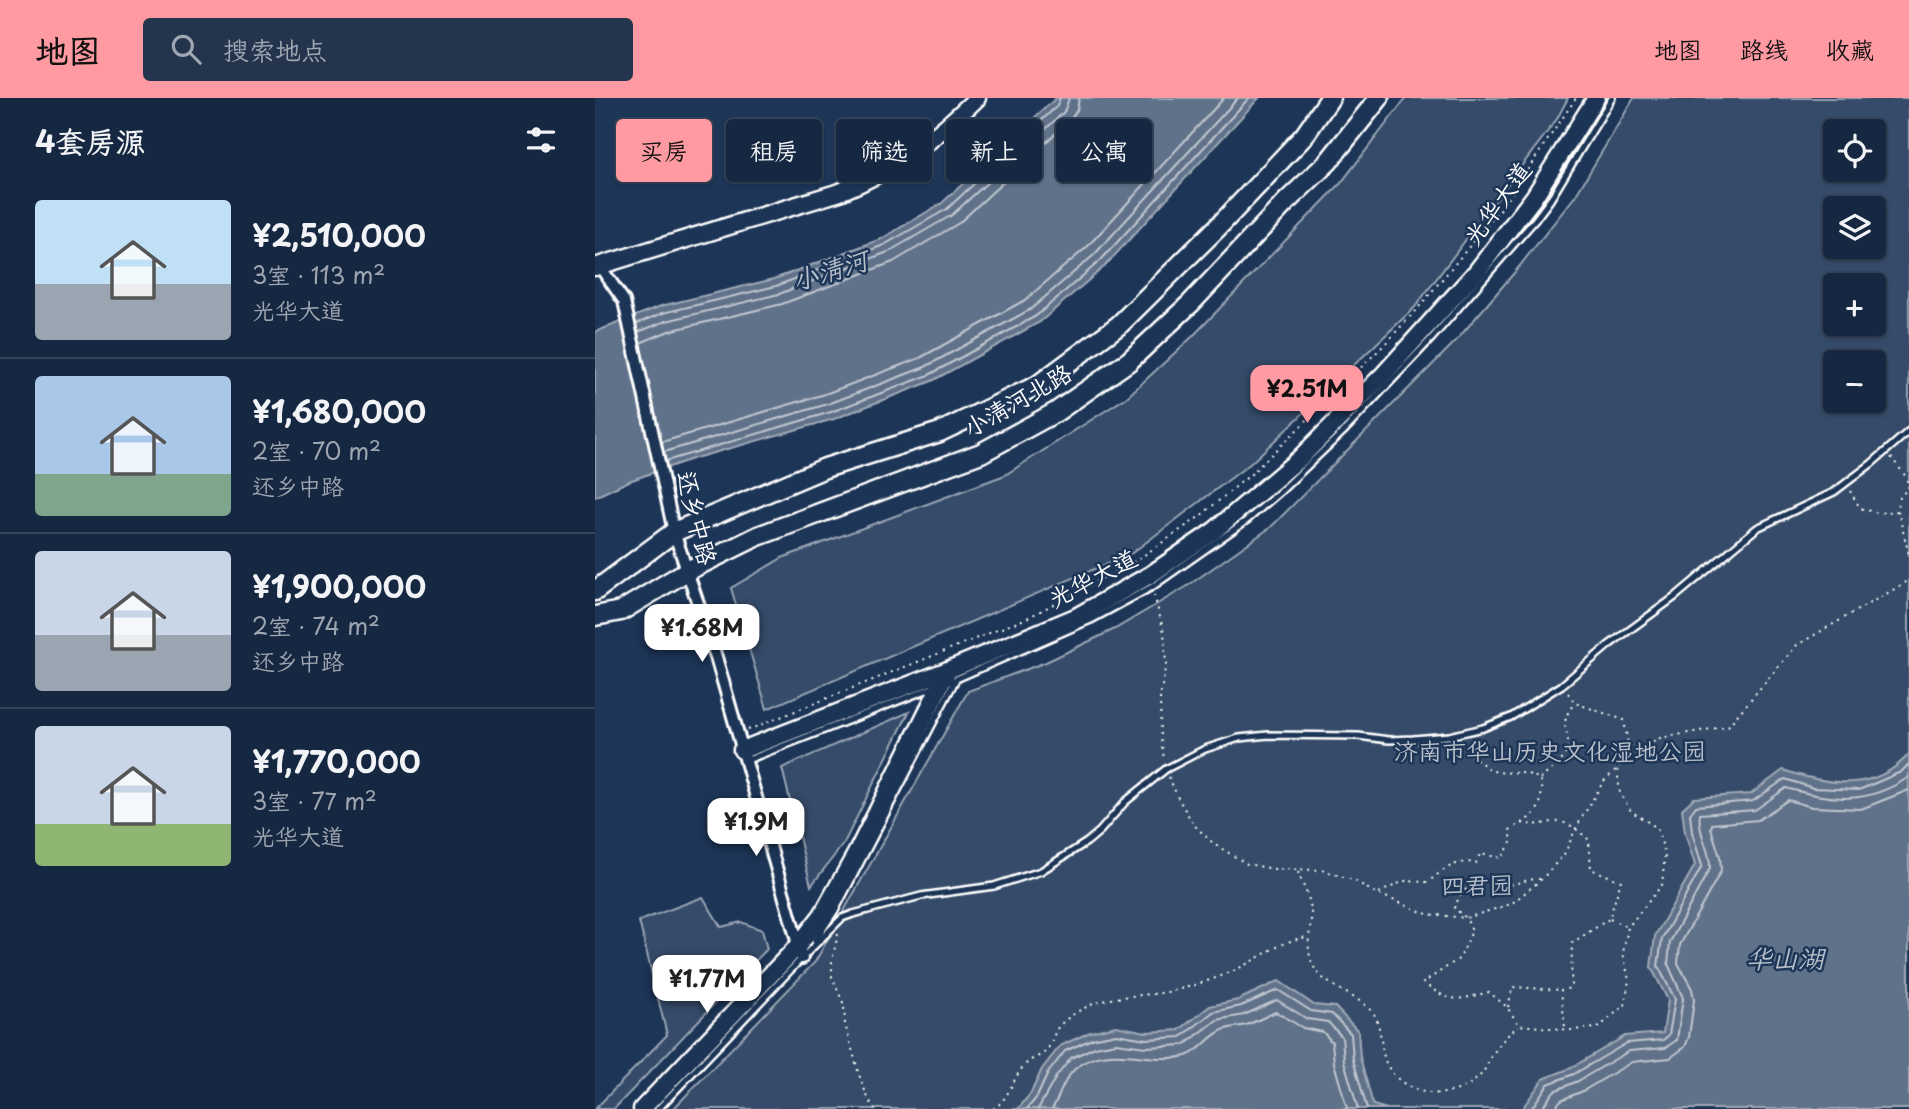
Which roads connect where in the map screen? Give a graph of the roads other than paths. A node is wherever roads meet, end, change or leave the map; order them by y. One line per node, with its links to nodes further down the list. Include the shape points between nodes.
1 (977, 98): 6 (main road, via 918,150 866,181)
2 (1331, 98): 8 (main road, 小清河北路, via 1304,136 1119,325 1038,385 940,432 825,468)
3 (1379, 98): 9 (main road, 小清河北路, via 1328,162 1191,303 1129,361 1056,412 981,453 758,536)
4 (1597, 98): 12 (main road, 光华大道, via 1534,197 1477,271 1300,458 1214,531 1150,575 1076,617)
5 (1612, 98): 12 (lane, via 1535,220 1432,338 1282,490 1152,587 1091,620)
6 (597, 266): 8 (street, 还乡中路, via 624,300)
7 (1909, 431): 14 (lane, via 1824,498 1757,528 1562,685 1511,716 1449,736 1388,740 1268,735 1205,749 1166,769 1125,802 1094,836 1041,871 994,886 921,896 853,914)
8 (674, 531): 9 (street, 还乡中路); 10 (main road, 小清河北路)
9 (687, 571): 11 (main road, 小清河北路, via 621,611); 13 (street, 还乡中路)
10 (595, 592)
11 (595, 616)
12 (949, 678): 13 (main road, 光华大道); 14 (main road)
13 (741, 749): 14 (street, 还乡中路)
14 (800, 952): 15 (main road); 16 (lane)
15 (642, 1109)
16 (658, 1109)

